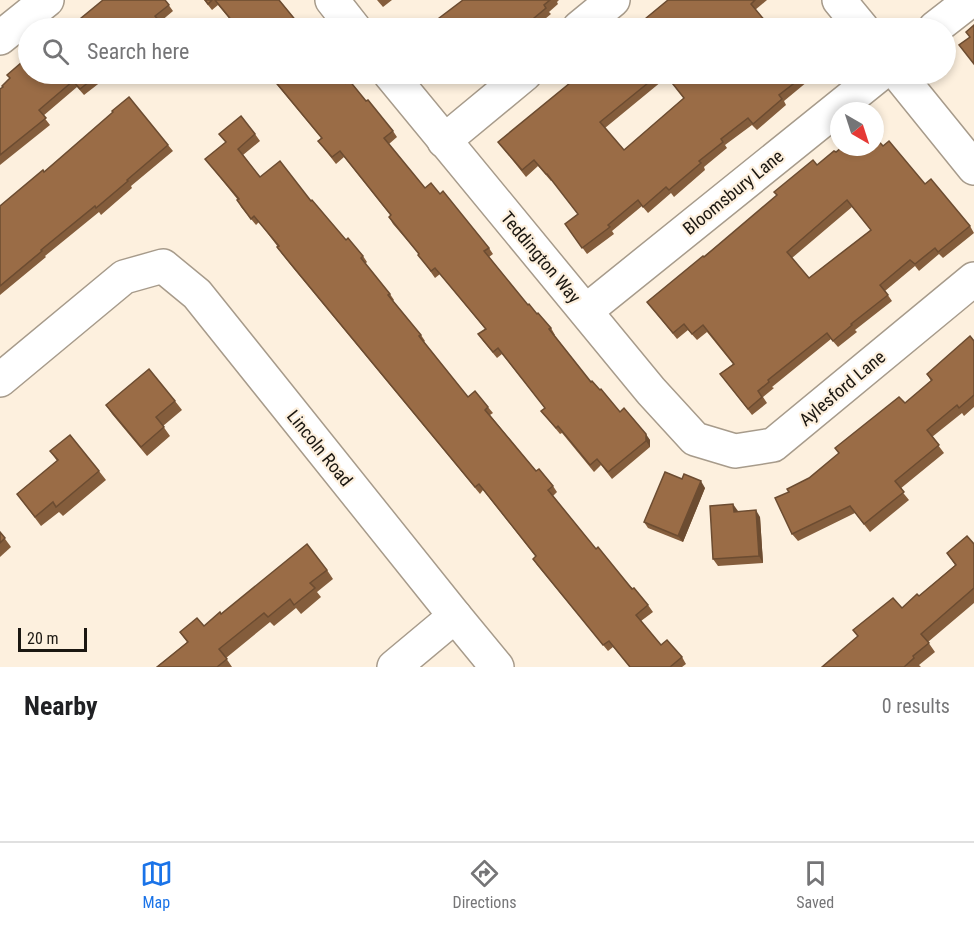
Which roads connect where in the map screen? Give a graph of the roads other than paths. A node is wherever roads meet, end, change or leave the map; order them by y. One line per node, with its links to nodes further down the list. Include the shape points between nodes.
1 (47, 0): 6 (street)
2 (332, 0): 7 (street)
3 (613, 0): 8 (street)
4 (839, 0): 9 (street)
5 (971, 0): 10 (street)
6 (25, 18)
7 (346, 18)
8 (591, 18)
9 (854, 18)
10 (948, 18)
11 (18, 23): 12 (street)
12 (0, 38)
13 (398, 84): 17 (street, Teddington Way)
14 (513, 84): 17 (street)
15 (868, 84): 20 (street, Bloomsbury Lane)
16 (906, 84): 18 (street)
17 (444, 141): 20 (street, Teddington Way)
18 (974, 168)
19 (974, 279): 22 (street, Aylesford Lane, via 773,445 735,451)
20 (586, 311): 22 (street, Teddington Way)
21 (0, 380): 23 (street, Lincoln Road, via 124,277 163,266 197,294)
22 (694, 439)
23 (455, 616): 24 (street); 25 (street, Lincoln Road)
24 (394, 667)
25 (497, 667)

